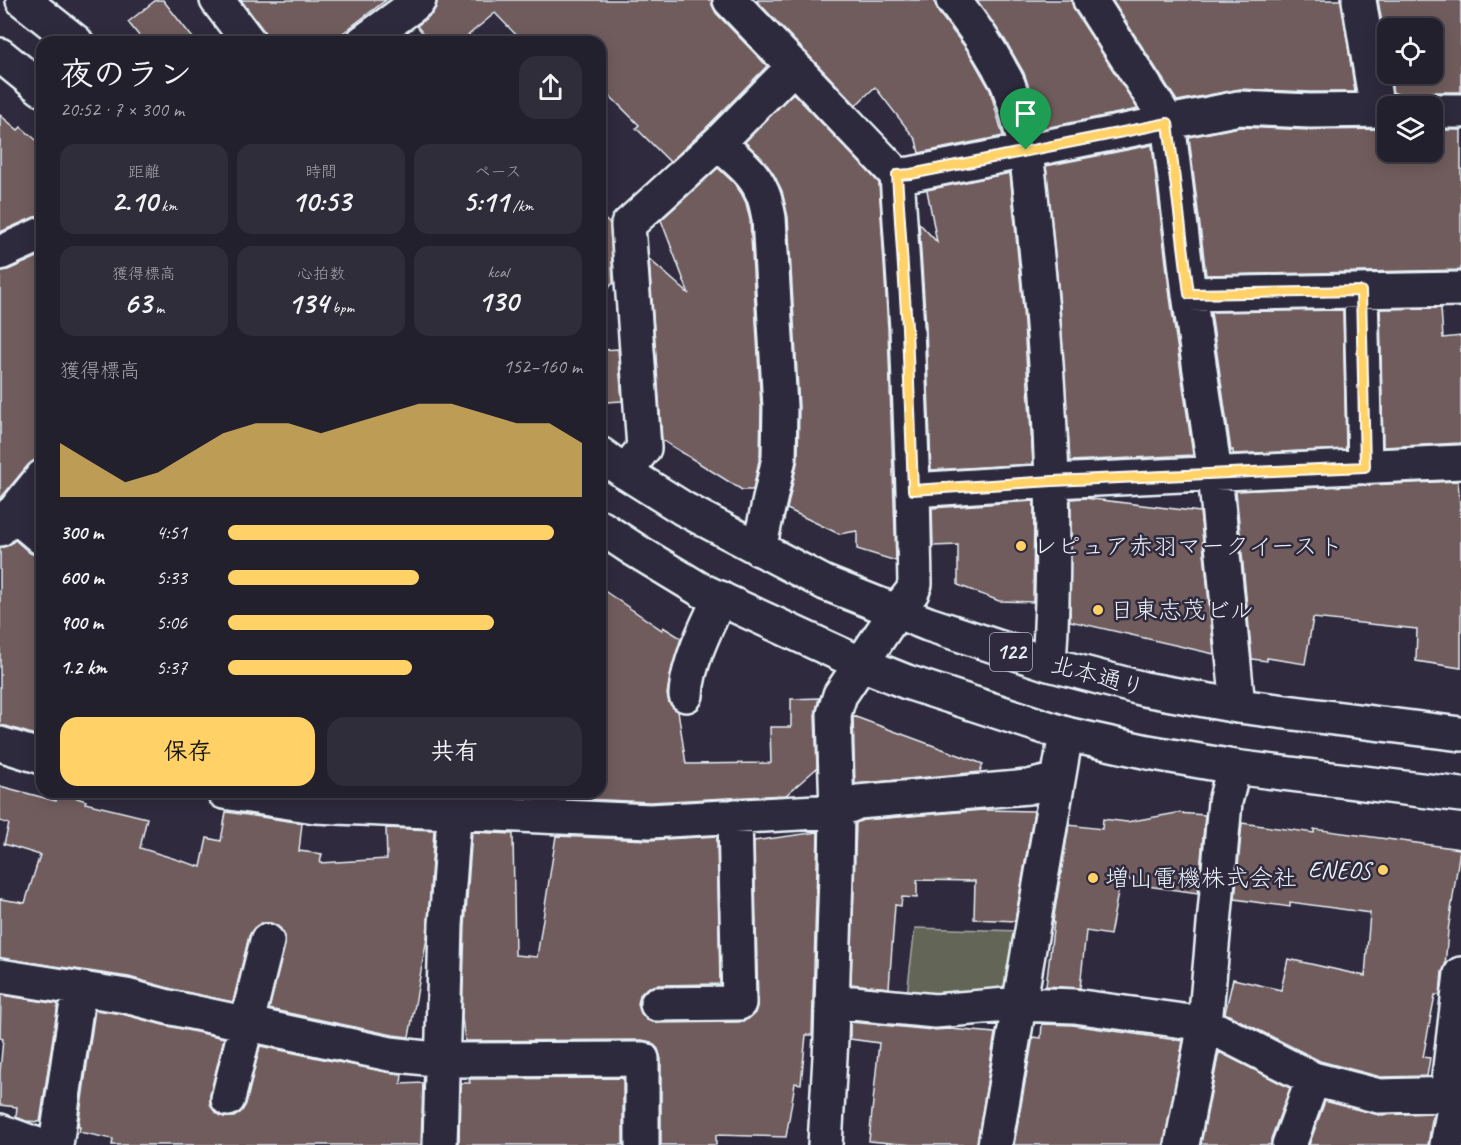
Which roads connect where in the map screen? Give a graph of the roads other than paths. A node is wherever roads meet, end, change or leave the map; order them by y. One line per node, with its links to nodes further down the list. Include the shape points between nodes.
1 (23, 0): 8 (main road)
2 (217, 0): 9 (main road)
3 (730, 0): 12 (main road)
4 (953, 0): 20 (main road, via 1009,85)
5 (1090, 0): 18 (main road)
6 (1359, 0): 14 (main road)
7 (412, 2): 10 (main road)
8 (68, 36)
9 (244, 36)
10 (370, 36)
11 (0, 55): 13 (main road)
12 (794, 66): 19 (main road); 21 (main road)
13 (36, 84)
14 (1379, 96)
15 (1377, 110): 18 (main road, via 1239,108)
16 (1443, 111): 17 (main road)
17 (1461, 111)
18 (1168, 123): 20 (main road); 26 (main road)
19 (718, 143): 28 (main road, via 628,225 644,448); 37 (main road, via 760,188 769,218 780,407 779,458)
20 (1026, 150): 21 (main road); 31 (main road, via 1043,315)
21 (897, 175): 33 (main road)
22 (36, 237): 23 (main road)
23 (0, 254)
24 (1461, 289): 25 (main road)
25 (1361, 291): 26 (main road); 29 (main road)
26 (1189, 294): 30 (main road)
27 (1461, 462): 29 (main road)
28 (613, 463): 37 (main road, 北本通り / 122, via 684,509)
29 (1365, 467): 30 (main road)
30 (1215, 474): 31 (main road); 43 (main road)
31 (1053, 481): 33 (main road); 41 (main road)
32 (36, 484): 34 (main road)
33 (913, 490): 39 (main road, via 915,584)
34 (6, 521): 36 (main road)
35 (606, 530): 38 (main road, 122)
36 (36, 535)
37 (759, 549): 39 (main road, 北本通り / 122, via 825,583)
38 (720, 598): 40 (main road, 122); 42 (main road, via 700,642)
39 (896, 612): 40 (main road); 41 (main road, 北本通り / 122)
40 (862, 664): 44 (main road, 122); 53 (main road, via 840,695 834,714)
41 (1049, 664): 43 (main road, 北本通り / 122, via 1144,689)
42 (686, 694)
43 (1238, 706): 45 (main road, 北本通り / 122)
44 (1066, 734): 48 (main road, 122); 49 (main road)
45 (1461, 734)
46 (0, 744): 47 (main road)
47 (36, 755)
48 (1234, 767): 50 (main road, 122); 63 (main road, via 1225,802)
49 (1058, 780): 53 (main road, via 1028,787 858,802); 61 (main road)
50 (1461, 795)
51 (263, 798): 52 (main road, via 315,806)
52 (456, 802): 54 (main road, via 650,821); 64 (main road, via 446,925)
53 (837, 811): 54 (main road); 59 (main road)
54 (735, 816): 60 (main road, via 739,1003)
55 (267, 941): 62 (main road)
56 (1461, 975): 66 (main road)
57 (0, 976): 58 (main road)
58 (79, 989): 62 (main road); 70 (main road)
59 (832, 1001): 61 (main road, via 935,1011); 73 (main road)
60 (657, 1004)
61 (1019, 1004): 63 (main road, via 1074,1006); 74 (main road)
62 (246, 1023): 64 (main road, via 390,1054); 67 (main road)
63 (1205, 1024): 65 (main road); 75 (main road)
64 (443, 1060): 71 (main road); 72 (main road, via 642,1059)
65 (1313, 1078): 66 (main road, via 1379,1096); 76 (main road)
66 (1454, 1093): 77 (main road)
67 (228, 1099)
68 (0, 1131): 69 (main road)
69 (38, 1145)
70 (56, 1145)
71 (440, 1145)
72 (642, 1145)
73 (825, 1145)
74 (995, 1145)
75 (1182, 1145)
76 (1289, 1145)
77 (1447, 1145)

